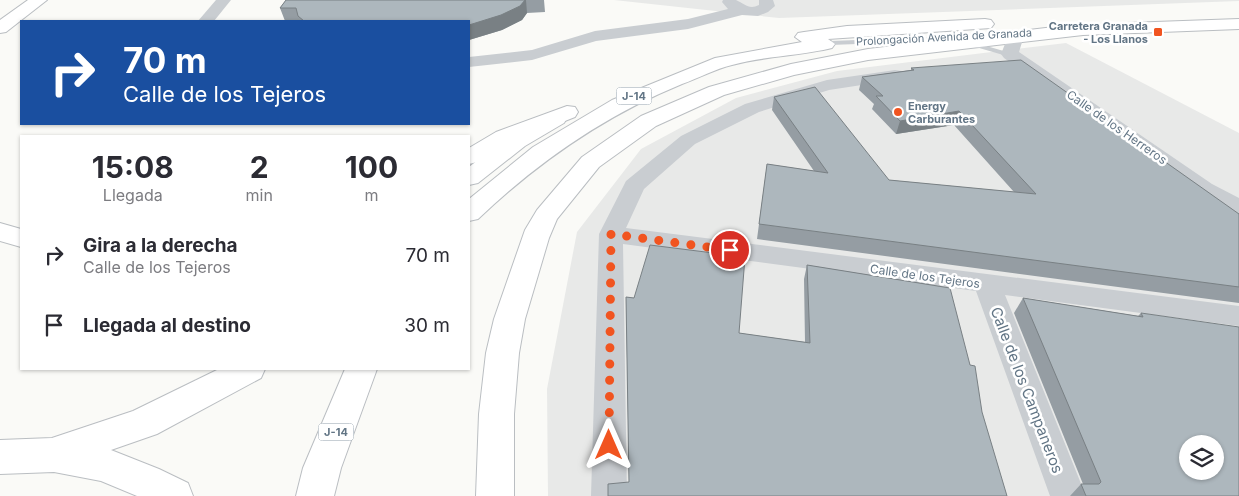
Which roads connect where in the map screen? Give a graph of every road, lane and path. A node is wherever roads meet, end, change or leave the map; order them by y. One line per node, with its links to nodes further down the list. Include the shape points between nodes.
1 (39, 0): 12 (main road)
2 (53, 0): 8 (main road)
3 (224, 0): 9 (street)
4 (727, 0): 6 (street)
5 (766, 0): 6 (street, via 767,6 760,11)
6 (741, 10): 18 (street, via 692,22 593,37 537,54)
7 (1239, 14): 14 (main road, Prolongación Avenida de Granada / J-14)
8 (25, 20)
9 (207, 20)
10 (20, 24): 15 (main road)
11 (1239, 24): 13 (main road, Prolongación Avenida de Granada / J-14)
12 (0, 28)
13 (1088, 29): 14 (main road, Prolongación Avenida de Granada / J-14); 17 (main road)
14 (838, 37): 16 (lane, via 939,39); 21 (main road, via 775,40 727,50 657,71); 25 (main road, J-14, via 727,60 642,92 554,141)
15 (0, 41)
16 (969, 44): 17 (main road); 37 (main road, via 862,56 780,71 656,118 616,142 581,171 546,216 530,254 506,333 496,421)
17 (1016, 52): 19 (street); 24 (street, Calle de los Herreros, via 1204,188)
18 (470, 62)
19 (977, 66)
20 (920, 71): 27 (street, via 826,85 752,108 688,140 634,186)
21 (582, 104): 22 (main road, via 504,137); 23 (main road, via 517,142)
22 (470, 156)
23 (470, 177)
24 (1239, 208)
25 (470, 212)
26 (0, 232): 28 (main road)
27 (611, 234): 29 (street, Calle de los Tejeros); 38 (street)
28 (20, 238)
29 (987, 284): 30 (street, Calle de los Tejeros); 39 (street, Calle de los Campaneros)
30 (1239, 316)
31 (247, 370): 33 (main road, via 144,423)
32 (361, 370): 36 (main road, J-14, via 322,468)
33 (52, 455): 34 (main road); 35 (main road, via 111,467)
34 (0, 458)
35 (174, 496)
36 (315, 496)
37 (495, 496)
38 (609, 496)
39 (1068, 496)

